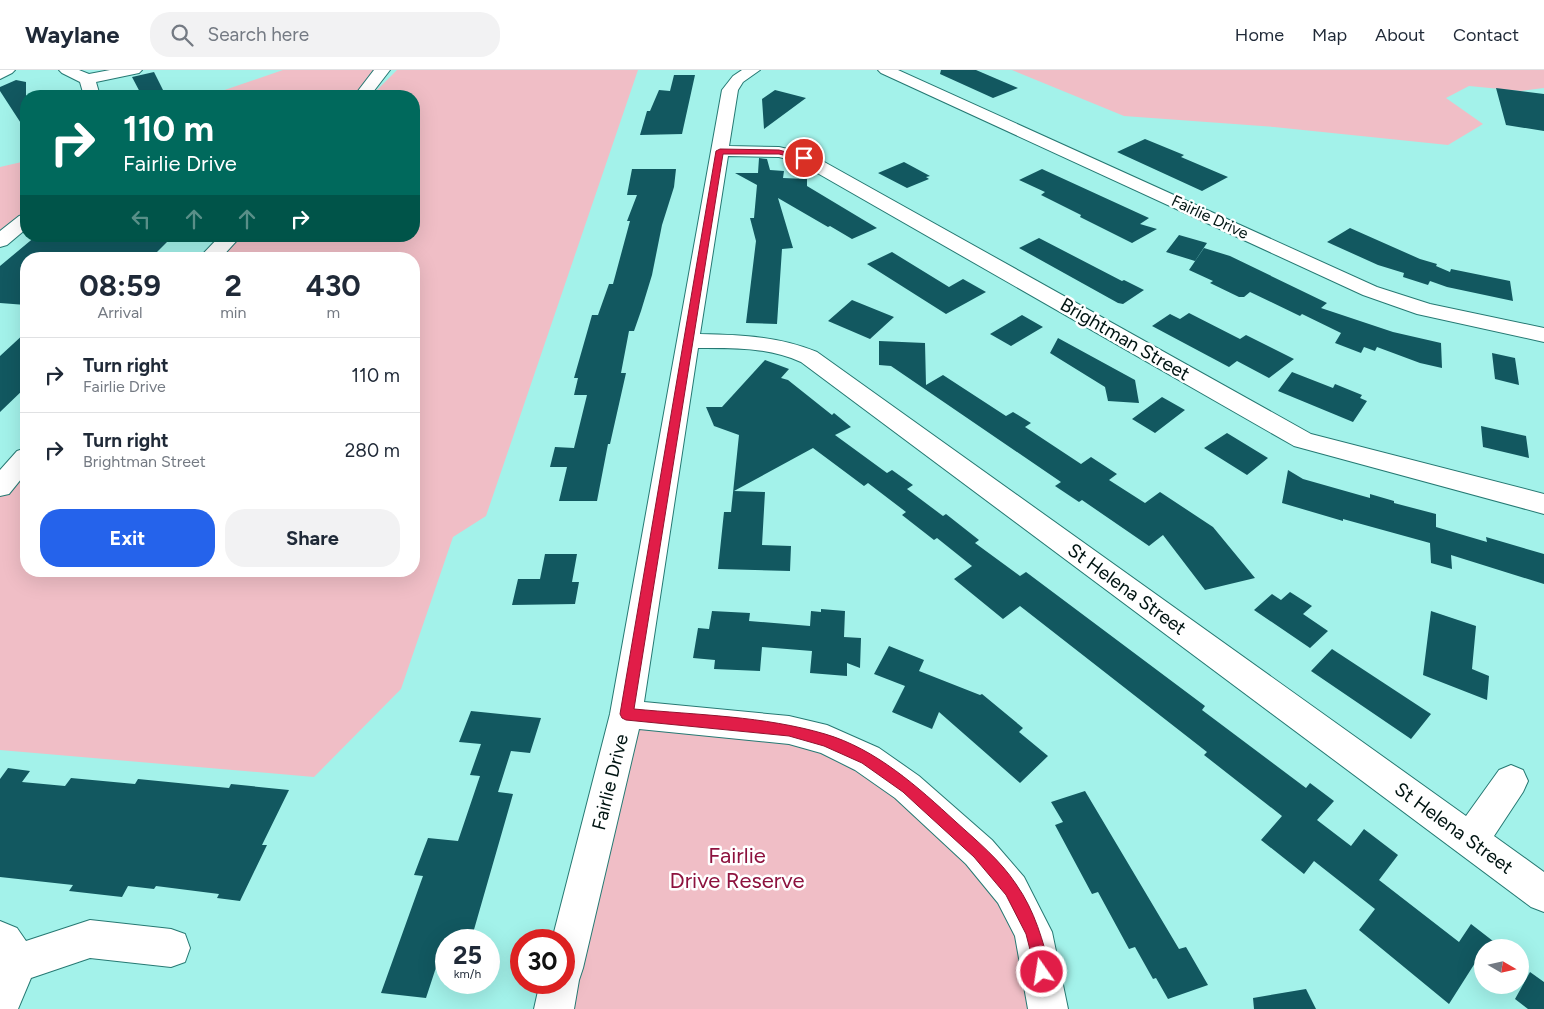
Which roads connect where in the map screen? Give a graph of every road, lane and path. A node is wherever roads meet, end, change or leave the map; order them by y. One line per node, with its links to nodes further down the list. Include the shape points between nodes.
1 (7, 70): 7 (street)
2 (67, 70): 8 (street)
3 (134, 70): 8 (street)
4 (382, 70): 10 (street)
5 (752, 70): 11 (street, Fairlie Drive, via 730,90)
6 (886, 70): 16 (street, Fairlie Drive, via 1370,291 1425,308)
7 (0, 74)
8 (87, 79): 9 (street)
9 (90, 90)
10 (367, 90)
11 (720, 151): 17 (street, Fairlie Drive); 20 (street, Brightman Street, via 779,152 804,158 1303,440)
12 (20, 225): 13 (street)
13 (0, 241)
14 (225, 242): 15 (street)
15 (215, 252)
16 (1544, 335)
17 (689, 341): 21 (street, Fairlie Drive); 23 (street, St Helena Street, via 780,345 809,357)
18 (16, 461): 19 (street)
19 (0, 487)
20 (1544, 504)
21 (626, 714): 25 (street, Fairlie Drive); 31 (street, via 789,730 827,740 867,759 908,787 979,852 1011,890 1033,932)
22 (1511, 781): 23 (street)
23 (1470, 840): 24 (street, St Helena Street)
24 (1544, 894)
25 (574, 929)
26 (171, 948): 27 (street, via 90,939)
27 (8, 952): 29 (street)
28 (557, 994): 30 (street)
29 (0, 1005)
30 (554, 1009)
31 (1048, 1009)

